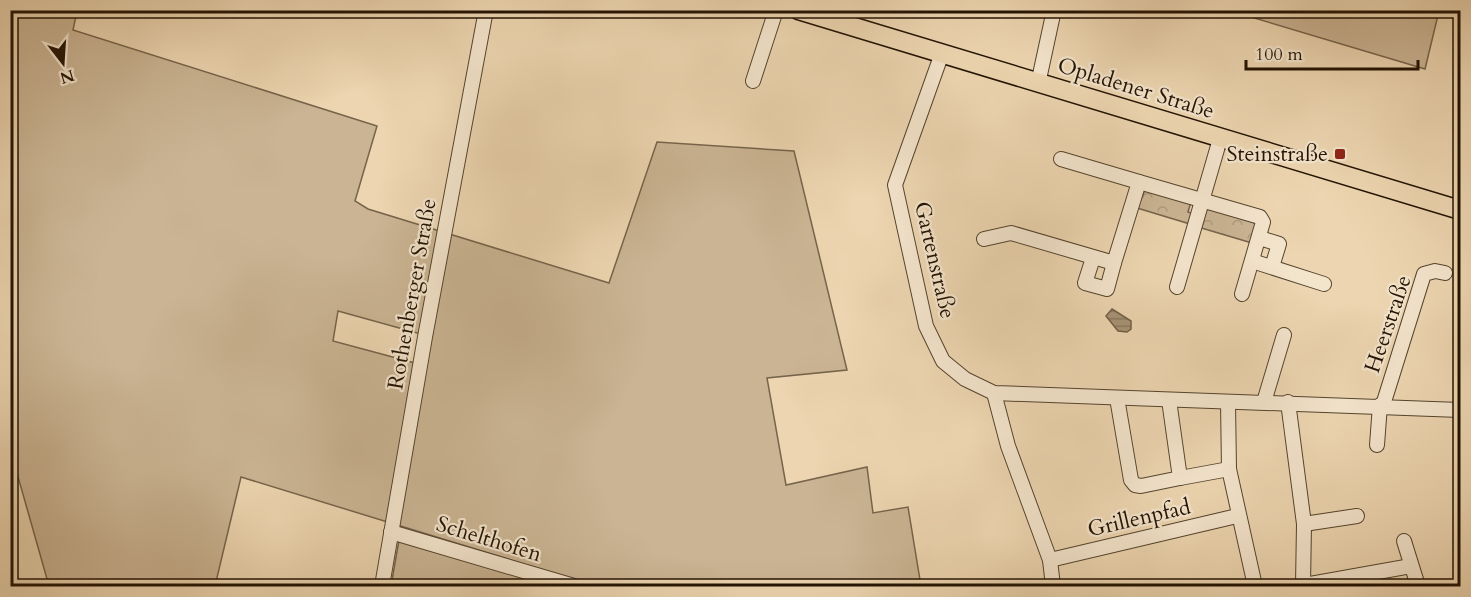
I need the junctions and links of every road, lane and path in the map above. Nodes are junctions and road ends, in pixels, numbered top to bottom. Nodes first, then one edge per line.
1 (486, 10) edge
2 (776, 10) edge
3 (798, 10) edge
4 (1054, 10) edge
5 (941, 56) junction
6 (753, 81) dead end
7 (1038, 84) junction
8 (1220, 139) junction
9 (1061, 159) dead end
10 (1139, 182) junction
11 (1202, 200) junction
12 (1461, 210) edge
13 (1260, 238) junction
14 (984, 239) dead end
15 (1092, 258) junction
16 (1252, 261) junction
17 (1114, 263) junction
18 (1272, 267) junction
19 (1445, 273) dead end
20 (1324, 284) dead end
21 (1177, 287) dead end
22 (1242, 294) dead end
23 (1284, 335) dead end
24 (994, 393) junction
25 (1117, 398) junction
26 (1169, 400) junction
27 (1264, 402) junction
28 (1288, 402) junction
29 (1228, 403) junction
30 (1381, 405) junction
31 (1461, 410) edge
32 (1377, 445) dead end
33 (1229, 469) junction
34 (1180, 478) junction
35 (1237, 516) junction
36 (1357, 516) dead end
37 (1304, 524) junction
38 (391, 532) junction
39 (1404, 541) dead end
40 (1050, 560) junction
41 (1411, 566) junction
42 (1304, 585) edge
43 (382, 586) edge
44 (574, 586) edge
45 (1053, 586) edge
46 (1255, 586) edge
47 (1418, 586) edge

1 - 38 street, Rothenberger Straße
2 - 6 street
3 - 5 main road, Opladener Straße
4 - 7 street
5 - 7 main road, Opladener Straße
5 - 24 street, Gartenstraße
7 - 8 main road, Opladener Straße
8 - 11 street
8 - 12 main road, Opladener Straße
9 - 10 street
10 - 11 street
10 - 17 street
11 - 13 street
11 - 21 street
13 - 16 street
13 - 18 street
14 - 15 street
15 - 17 street
15 - 17 street
16 - 18 street
16 - 22 street
18 - 20 street
19 - 30 street, Heerstraße
23 - 27 street
24 - 25 street, Heerstraße
24 - 40 street
25 - 26 street, Heerstraße
25 - 34 street
26 - 29 street, Heerstraße
26 - 34 street
27 - 28 street, Heerstraße
27 - 29 street, Heerstraße
28 - 30 street, Heerstraße
28 - 37 street
29 - 33 street
30 - 31 street, Heerstraße
30 - 32 street
33 - 34 street
33 - 35 street
35 - 40 street, Grillenpfad
35 - 46 street
36 - 37 street
37 - 42 street
38 - 43 street, Rothenberger Straße
38 - 44 street, Schelthofen
39 - 41 street
40 - 45 street
41 - 42 street
41 - 47 street

